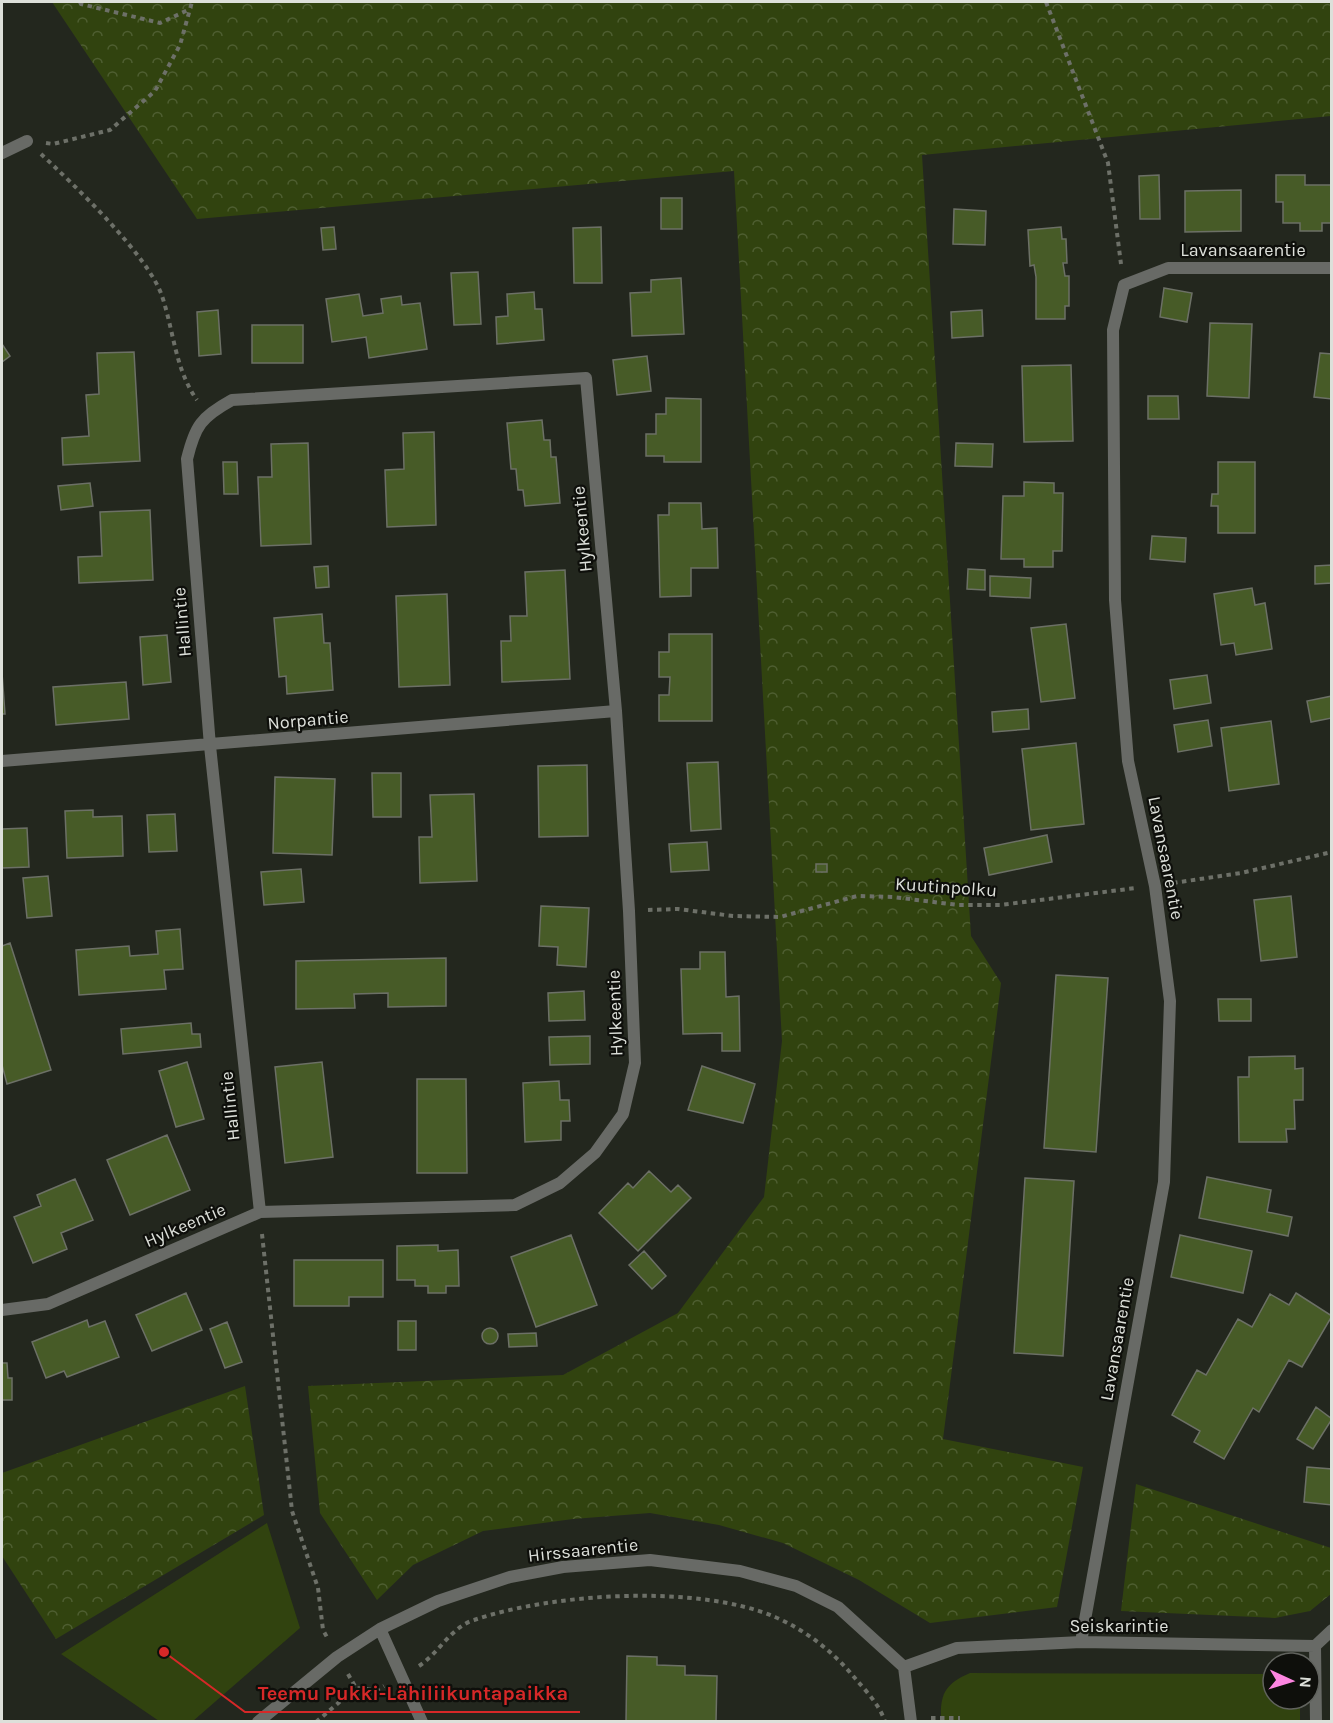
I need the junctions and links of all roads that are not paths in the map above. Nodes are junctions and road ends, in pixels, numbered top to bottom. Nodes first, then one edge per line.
1 (27, 141) road end
2 (2, 153) edge
3 (1332, 268) edge
4 (209, 412) joint
5 (616, 711) junction
6 (210, 746) junction
7 (2, 761) edge
8 (260, 1212) junction
9 (2, 1310) edge
10 (380, 1629) junction
11 (1332, 1630) edge
12 (1081, 1642) junction
13 (1315, 1646) junction
14 (904, 1667) junction
15 (911, 1719) edge
16 (258, 1722) edge
17 (422, 1722) edge
18 (1316, 1722) edge

1 - 2 street
3 - 12 street, Lavansaarentie
4 - 5 street, Hylkeentie
4 - 6 street, Hallintie
5 - 6 street, Norpantie
5 - 8 street, Hylkeentie
6 - 7 street, Norpantie
6 - 8 street, Hallintie
8 - 9 street, Hylkeentie
10 - 14 street, Hirssaarentie
10 - 16 street, Hirssaarentie
10 - 17 street
11 - 13 street
12 - 13 street, Seiskarintie
12 - 14 street, Seiskarintie
13 - 18 street
14 - 15 street

